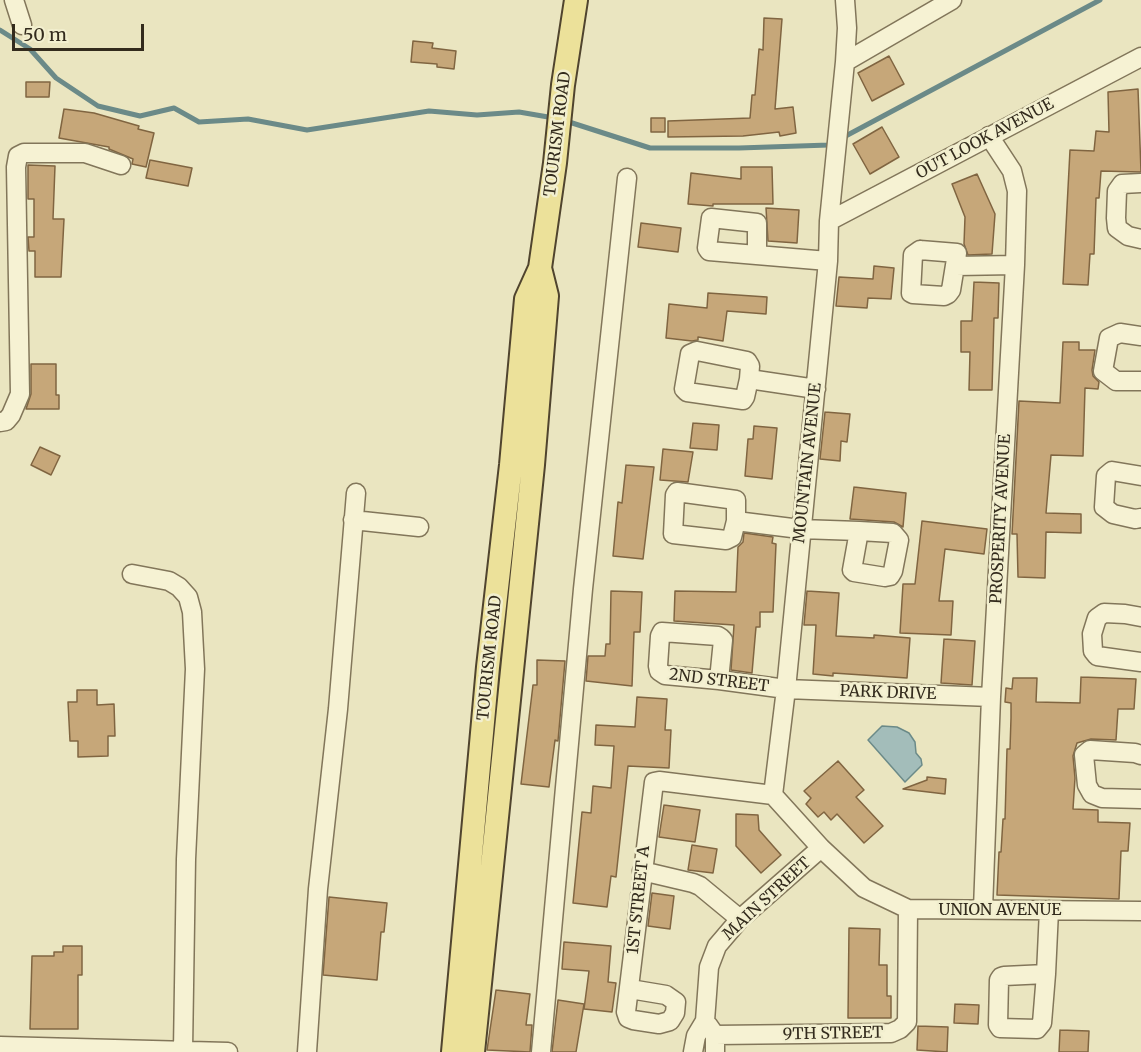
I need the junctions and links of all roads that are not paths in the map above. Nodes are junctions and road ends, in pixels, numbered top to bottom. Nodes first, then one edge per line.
1 (14, 0) edge
2 (576, 0) edge
3 (845, 0) edge
4 (952, 0) edge
5 (22, 25) dead end
6 (1141, 57) edge
7 (845, 62) junction
8 (989, 136) junction
9 (121, 165) dead end
10 (627, 178) dead end
11 (1141, 183) edge
12 (829, 221) junction
13 (1141, 239) edge
14 (757, 255) junction
15 (828, 261) junction
16 (1015, 265) junction
17 (956, 266) dead end
18 (540, 268) junction
19 (1141, 336) edge
20 (749, 379) dead end
21 (1141, 381) edge
22 (816, 389) junction
23 (0, 422) edge
24 (1141, 476) edge
25 (356, 493) dead end
26 (1141, 518) edge
27 (353, 520) junction
28 (736, 521) dead end
29 (419, 527) dead end
30 (800, 528) junction
31 (859, 531) junction
32 (132, 574) dead end
33 (1141, 617) edge
34 (1141, 662) edge
35 (719, 680) junction
36 (786, 690) junction
37 (991, 697) junction
38 (1141, 755) edge
39 (773, 795) junction
40 (1141, 799) edge
41 (821, 848) junction
42 (642, 871) junction
43 (908, 909) junction
44 (983, 909) junction
45 (1049, 910) junction
46 (1141, 912) edge
47 (740, 920) junction
48 (1046, 974) junction
49 (630, 989) junction
50 (711, 1036) edge
51 (0, 1046) edge
52 (183, 1050) junction
53 (228, 1052) edge
54 (307, 1052) edge
55 (453, 1052) edge
56 (473, 1052) edge
57 (542, 1052) edge
58 (693, 1052) edge

1 - 5 street
2 - 18 main road, TOURISM ROAD
3 - 7 street, MOUNTAIN AVENUE
4 - 7 street
6 - 8 street, OUT LOOK AVENUE
7 - 12 street, MOUNTAIN AVENUE
8 - 12 street, OUT LOOK AVENUE
8 - 16 street, PROSPERITY AVENUE
9 - 23 street
10 - 57 street
11 - 13 street
12 - 15 street, MOUNTAIN AVENUE
14 - 14 street
14 - 15 street
15 - 22 street, MOUNTAIN AVENUE
16 - 17 street
16 - 37 street, PROSPERITY AVENUE
18 - 55 main road, TOURISM ROAD
18 - 56 main road, TOURISM ROAD
19 - 21 street
20 - 22 street
22 - 30 street, MOUNTAIN AVENUE
24 - 26 street
25 - 27 street
27 - 29 street
27 - 54 street
28 - 30 street
30 - 31 street
30 - 36 street, MOUNTAIN AVENUE
31 - 31 street
32 - 52 street
33 - 34 street
35 - 35 street, 2ND STREET
35 - 36 street, 2ND STREET
36 - 37 street, PARK DRIVE
36 - 39 street, MOUNTAIN AVENUE
37 - 44 street, PROSPERITY AVENUE
38 - 40 street
39 - 41 street
39 - 42 street, 1ST STREET A
41 - 43 street, UNION AVENUE
41 - 47 street, MAIN STREET
42 - 47 street
42 - 49 street, 1ST STREET A
43 - 44 street, UNION AVENUE
43 - 50 street, 9TH STREET
44 - 45 street, UNION AVENUE
45 - 46 street, UNION AVENUE
45 - 48 street
47 - 50 street, MAIN STREET
48 - 48 street
49 - 49 street, 1ST STREET A
50 - 58 street, MAIN STREET
51 - 52 street
52 - 53 street

